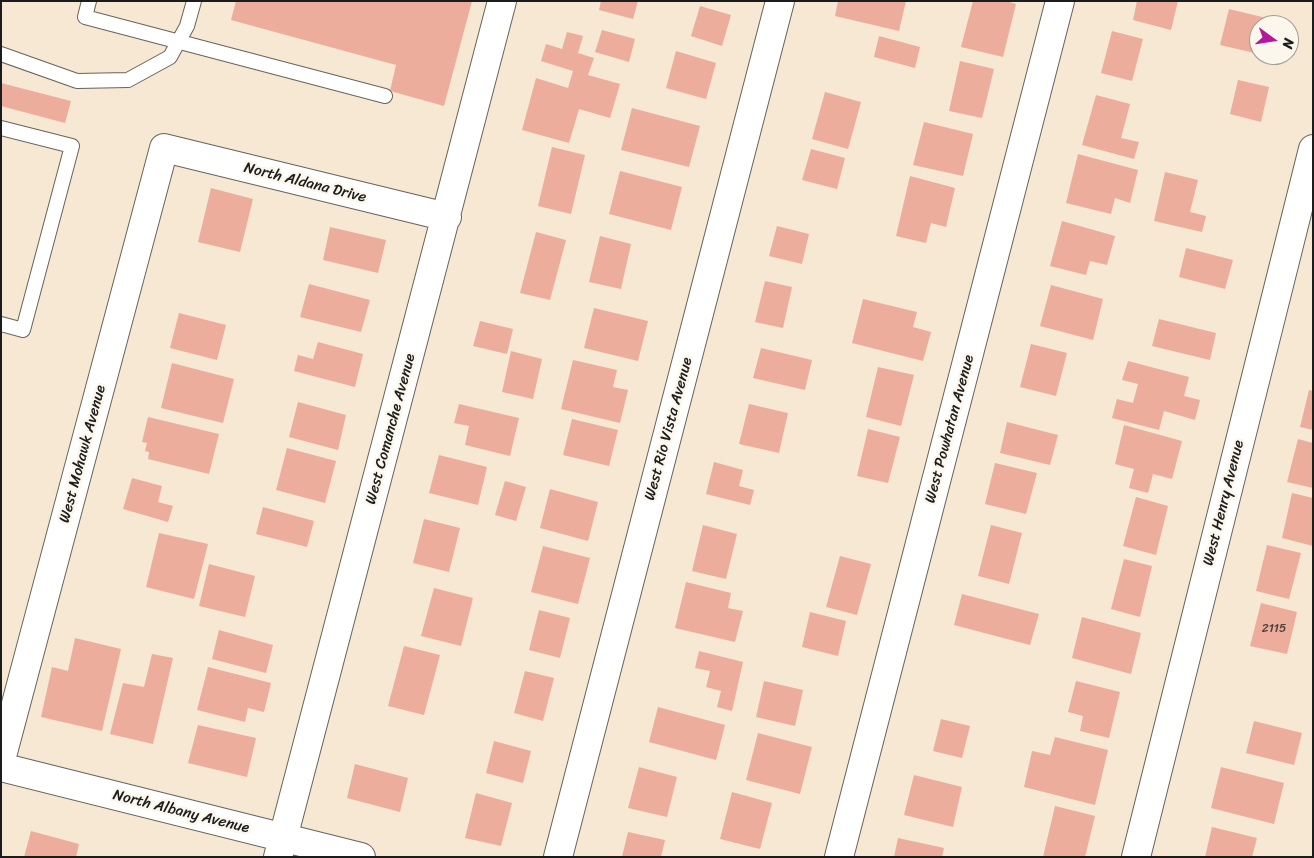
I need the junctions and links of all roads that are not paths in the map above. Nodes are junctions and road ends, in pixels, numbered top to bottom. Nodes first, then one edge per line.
1 (89, 1) edge
2 (194, 1) edge
3 (502, 1) edge
4 (780, 1) edge
5 (1060, 1) edge
6 (179, 41) junction
7 (1, 54) edge
8 (385, 96) dead end
9 (1, 128) edge
10 (164, 148) joint
11 (1313, 148) edge
12 (447, 217) junction
13 (1, 324) edge
14 (1, 760) edge
15 (1, 767) edge
16 (281, 847) edge
17 (361, 857) edge
18 (558, 857) edge
19 (839, 857) edge
20 (1136, 857) edge

1 - 6 lane
2 - 6 lane
3 - 12 street, West Comanche Avenue
4 - 18 street, West Rio Vista Avenue
5 - 19 street, West Powhatan Avenue
6 - 7 lane
6 - 8 lane
9 - 13 lane
10 - 12 street, North Aldana Drive
10 - 14 street, West Mohawk Avenue
11 - 20 street, West Henry Avenue
12 - 16 street, West Comanche Avenue
15 - 16 street, North Albany Avenue
16 - 17 street, North Albany Avenue

